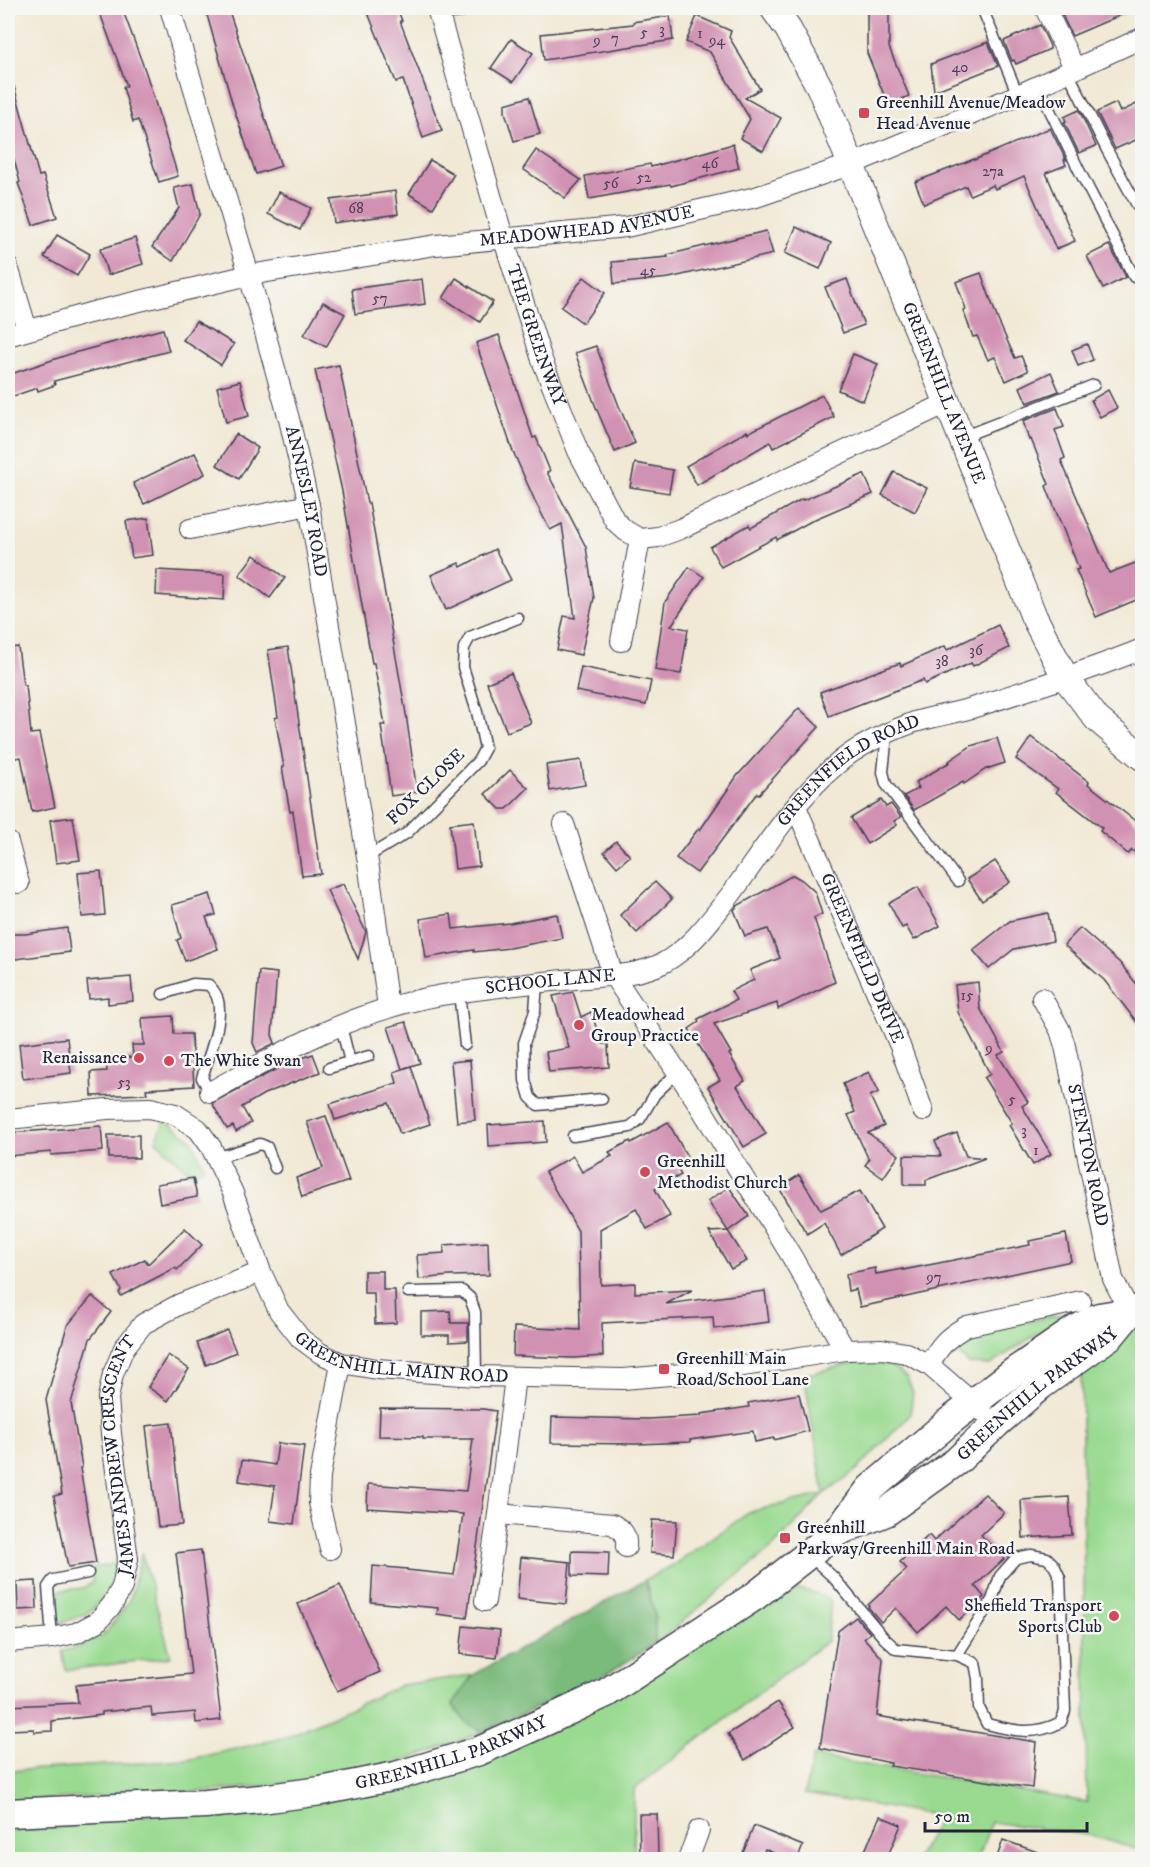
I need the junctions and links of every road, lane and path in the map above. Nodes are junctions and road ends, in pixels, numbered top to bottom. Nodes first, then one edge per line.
1 (170, 8) edge
2 (437, 8) edge
3 (458, 8) edge
4 (774, 8) edge
5 (982, 8) edge
6 (1045, 8) edge
7 (1143, 38) edge
8 (1072, 70) junction
9 (1038, 86) junction
10 (1018, 95) junction
11 (852, 164) junction
12 (1137, 205) dead end
13 (503, 237) junction
14 (8, 267) edge
15 (249, 275) junction
16 (1134, 276) dead end
17 (27, 330) junction
18 (8, 336) edge
19 (1094, 385) dead end
20 (947, 403) junction
21 (962, 437) junction
22 (309, 506) junction
23 (190, 529) dead end
24 (640, 538) junction
25 (518, 618) dead end
26 (621, 641) dead end
27 (1143, 649) edge
28 (1065, 677) junction
29 (887, 734) junction
30 (1143, 757) edge
31 (796, 807) junction
32 (564, 824) dead end
33 (8, 842) edge
34 (367, 857) junction
35 (958, 882) dead end
36 (19, 883) dead end
37 (613, 975) junction
38 (537, 983) junction
39 (459, 993) junction
40 (163, 994) dead end
41 (1042, 998) dead end
42 (388, 1006) junction
43 (341, 1026) junction
44 (465, 1045) dead end
45 (369, 1056) dead end
46 (350, 1062) junction
47 (329, 1068) dead end
48 (678, 1072) junction
49 (210, 1092) joint
50 (602, 1099) dead end
51 (923, 1111) dead end
52 (8, 1119) edge
53 (573, 1136) dead end
54 (216, 1158) junction
55 (275, 1168) dead end
56 (261, 1272) junction
57 (408, 1292) dead end
58 (1081, 1301) dead end
59 (1136, 1310) edge
60 (845, 1350) junction
61 (341, 1363) junction
62 (929, 1365) junction
63 (476, 1376) junction
64 (515, 1377) junction
65 (974, 1403) junction
66 (997, 1423) junction
67 (498, 1514) junction
68 (838, 1531) junction
69 (626, 1547) dead end
70 (330, 1549) dead end
71 (809, 1554) junction
72 (88, 1573) dead end
73 (485, 1601) dead end
74 (52, 1638) junction
75 (8, 1642) edge
76 (957, 1655) junction
77 (8, 1813) edge
78 (699, 1830) dead end
79 (688, 1860) edge

1 - 15 street, ANNESLEY ROAD
2 - 3 street, THE GREENWAY
2 - 13 street, THE GREENWAY
4 - 11 street, GREENHILL AVENUE
5 - 10 lane
6 - 8 street
7 - 8 street, MEADOWHEAD AVENUE
8 - 9 street, MEADOWHEAD AVENUE
8 - 12 lane
9 - 10 street, MEADOWHEAD AVENUE
9 - 16 lane
10 - 11 street, MEADOWHEAD AVENUE
11 - 13 street, MEADOWHEAD AVENUE
11 - 20 street, GREENHILL AVENUE
13 - 15 street, MEADOWHEAD AVENUE
13 - 24 street, THE GREENWAY
14 - 17 street
15 - 17 street, MEADOWHEAD AVENUE
15 - 22 street, ANNESLEY ROAD
17 - 18 street, MEADOWHEAD AVENUE
19 - 21 lane
20 - 21 street, GREENHILL AVENUE
20 - 24 street
21 - 28 street, GREENHILL AVENUE
22 - 23 street
22 - 34 street, ANNESLEY ROAD
24 - 26 street
25 - 34 lane, FOX CLOSE
27 - 28 street, GREENFIELD ROAD
28 - 29 street, GREENFIELD ROAD
28 - 30 street, GREENHILL AVENUE
29 - 31 street, GREENFIELD ROAD
29 - 35 lane
31 - 37 street, GREENFIELD ROAD
31 - 51 street, GREENFIELD DRIVE
32 - 37 street
33 - 36 street
34 - 42 street, ANNESLEY ROAD
37 - 38 street, SCHOOL LANE
37 - 48 street, SCHOOL LANE
38 - 39 street, SCHOOL LANE
38 - 50 lane
39 - 42 street, SCHOOL LANE
39 - 44 lane
40 - 49 lane
41 - 59 street, STENTON ROAD
42 - 43 street, SCHOOL LANE
43 - 46 lane
43 - 49 street, SCHOOL LANE
45 - 46 lane
46 - 47 lane
48 - 53 lane
48 - 60 street, SCHOOL LANE
52 - 54 street, GREENHILL MAIN ROAD
54 - 55 lane
54 - 56 street, GREENHILL MAIN ROAD
56 - 61 street, GREENHILL MAIN ROAD
56 - 74 street, JAMES ANDREW CRESCENT
57 - 63 lane
58 - 62 street
59 - 65 main road, GREENHILL PARKWAY
59 - 66 main road, GREENHILL PARKWAY
60 - 62 street, GREENHILL MAIN ROAD
60 - 64 street, GREENHILL MAIN ROAD
61 - 63 street, GREENHILL MAIN ROAD
61 - 70 street
62 - 65 street, GREENHILL MAIN ROAD
63 - 64 street, GREENHILL MAIN ROAD
64 - 67 street
65 - 66 street, GREENHILL MAIN ROAD
65 - 68 main road, GREENHILL PARKWAY
66 - 68 main road, GREENHILL PARKWAY
67 - 69 street
67 - 73 street
68 - 71 main road, GREENHILL PARKWAY
71 - 76 lane
71 - 77 main road, GREENHILL PARKWAY
72 - 74 lane
74 - 75 street, JAMES ANDREW CRESCENT
76 - 76 lane
78 - 79 street

